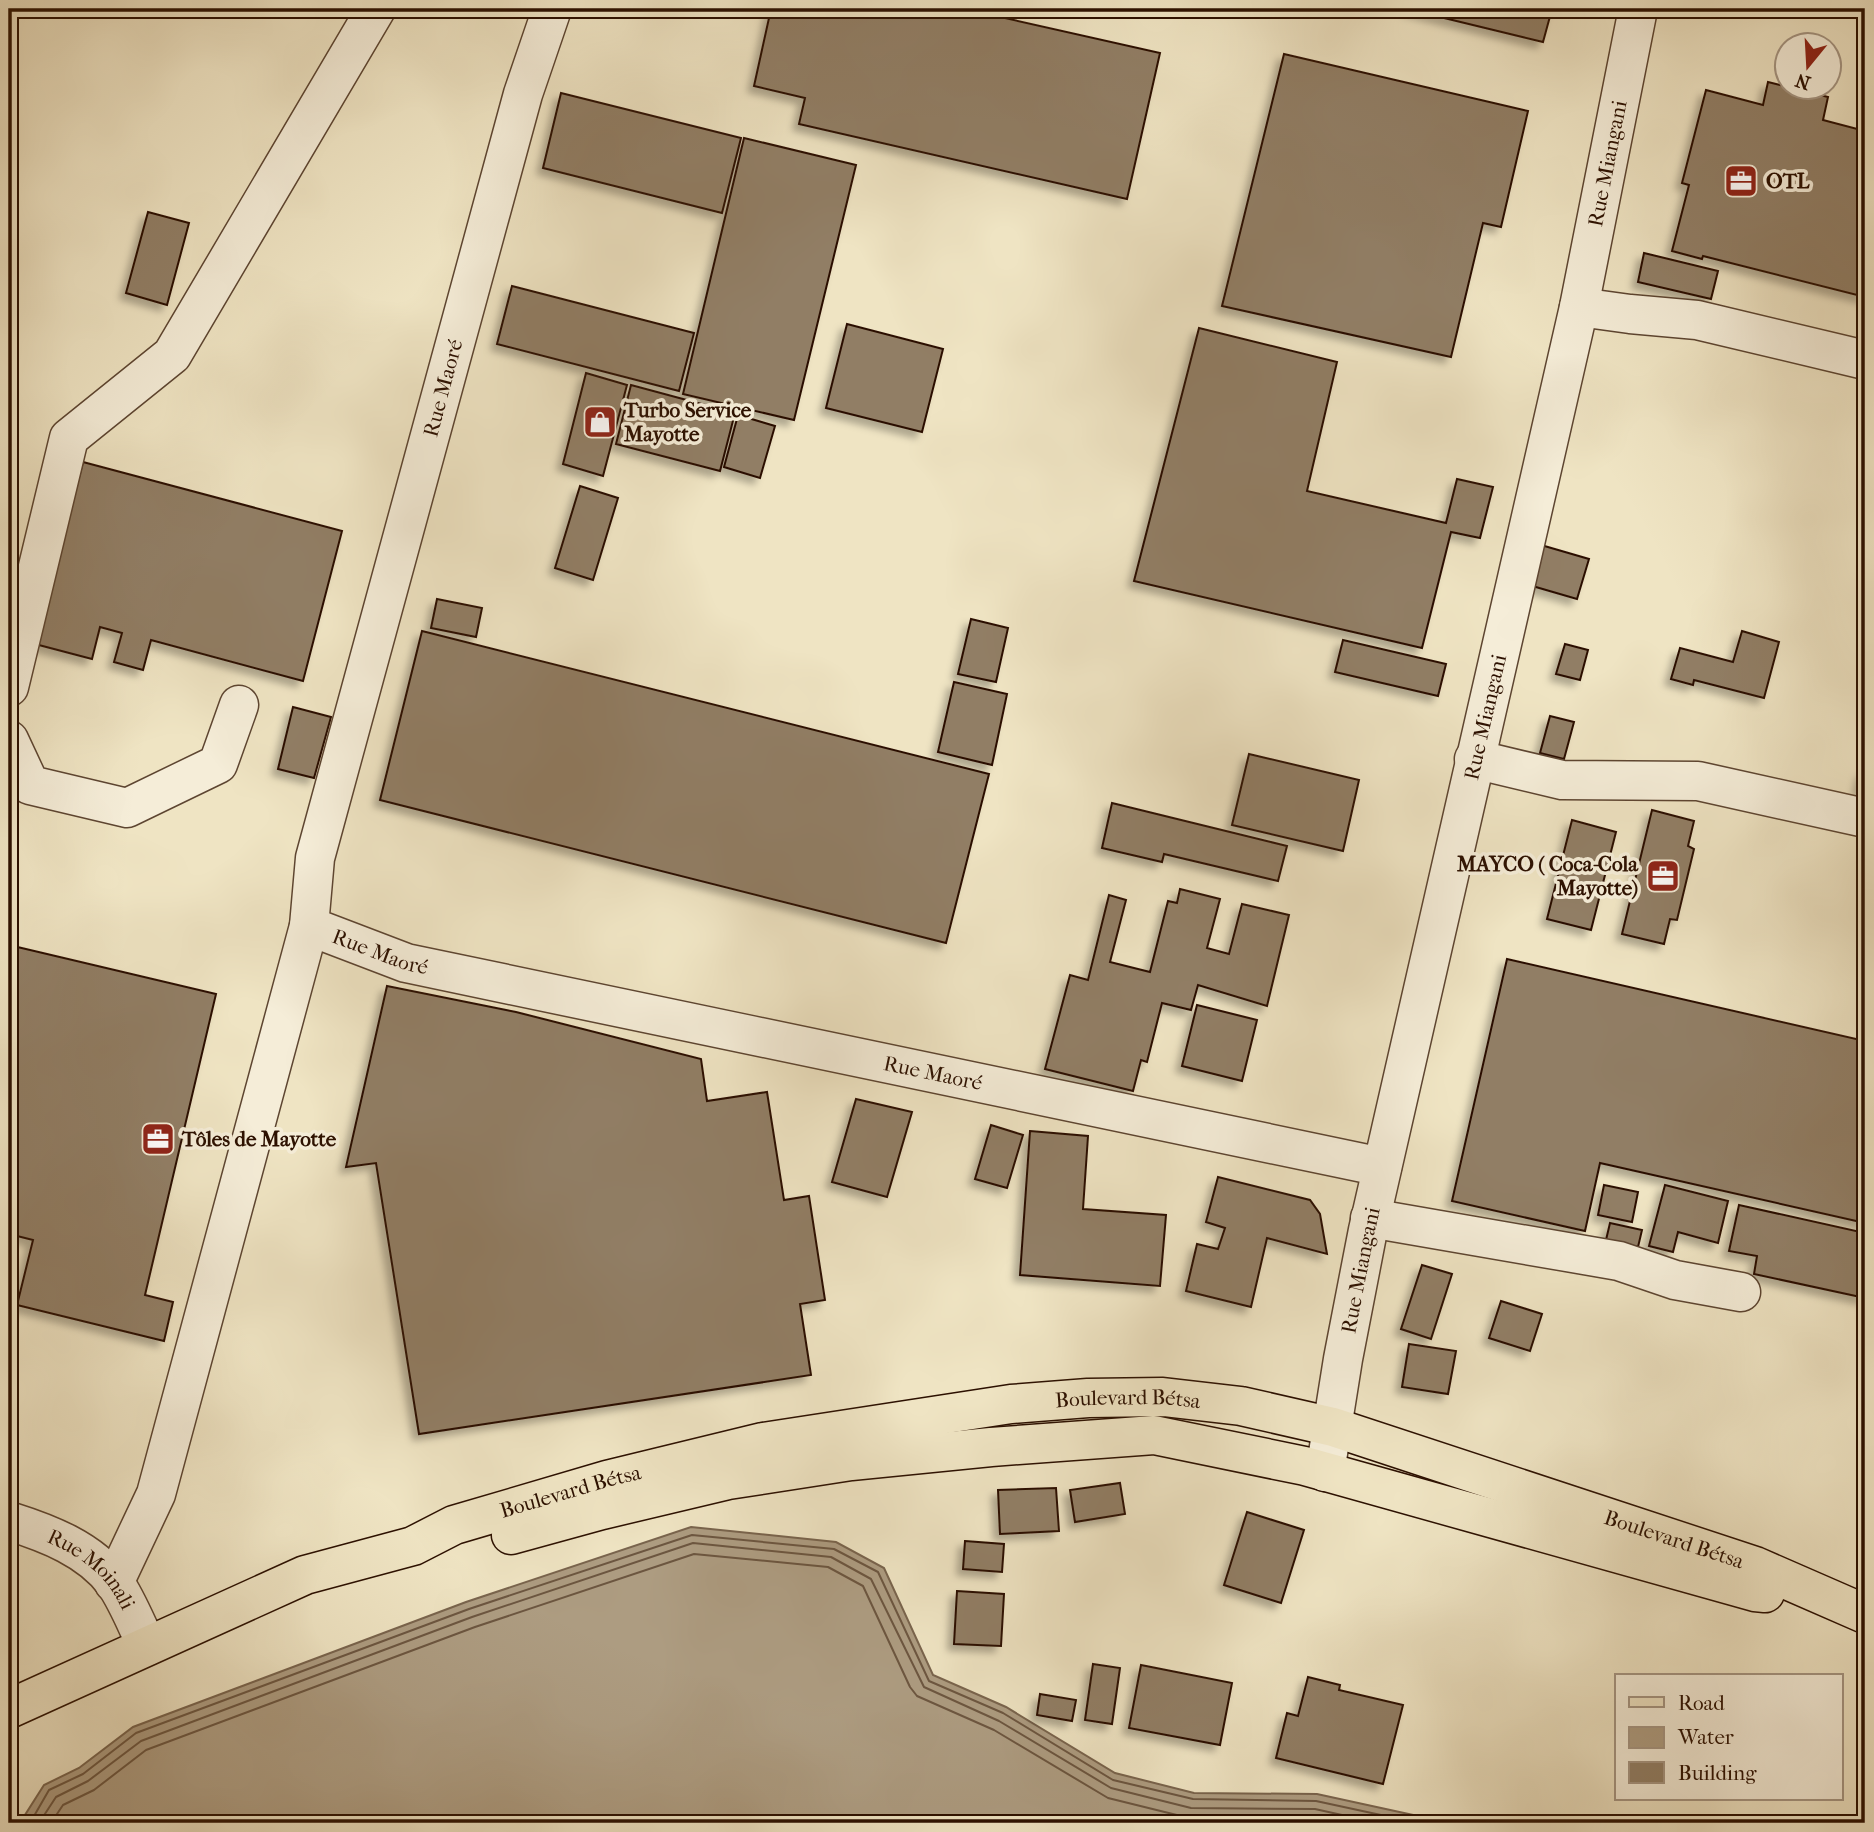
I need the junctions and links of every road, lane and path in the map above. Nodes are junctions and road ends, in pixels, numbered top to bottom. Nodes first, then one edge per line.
1 (376, 9) edge
2 (552, 9) edge
3 (1637, 9) edge
4 (1579, 307) junction
5 (1865, 360) edge
6 (9, 687) edge
7 (239, 705) dead end
8 (9, 740) edge
9 (1474, 759) junction
10 (1865, 818) edge
11 (309, 926) junction
12 (1382, 1167) junction
13 (1370, 1218) junction
14 (1741, 1292) dead end
15 (1333, 1427) junction
16 (1154, 1434) junction
17 (1325, 1472) junction
18 (9, 1521) edge
19 (413, 1546) junction
20 (114, 1583) junction
21 (1829, 1599) junction
22 (1865, 1614) edge
23 (147, 1646) junction
24 (9, 1709) edge

1 - 6 street
2 - 11 street, Rue Maoré
3 - 4 street, Rue Miangani
4 - 5 street
4 - 9 street, Rue Miangani
7 - 8 street
9 - 10 street
9 - 12 street, Rue Miangani
11 - 12 street, Rue Maoré
11 - 20 street
12 - 13 street, Rue Miangani
13 - 14 street
13 - 15 street, Rue Miangani
15 - 16 main road
15 - 17 street, Rue Miangani
15 - 19 main road, Boulevard Bétsa
15 - 21 main road, Boulevard Bétsa
16 - 17 main road, Boulevard Bétsa
16 - 19 main road, Boulevard Bétsa
17 - 21 main road, Boulevard Bétsa
18 - 20 street, Rue Moinali
19 - 23 main road, Boulevard Bétsa
20 - 23 street, Rue Moinali
21 - 22 main road, Boulevard Bétsa
23 - 24 main road, Boulevard Bétsa

